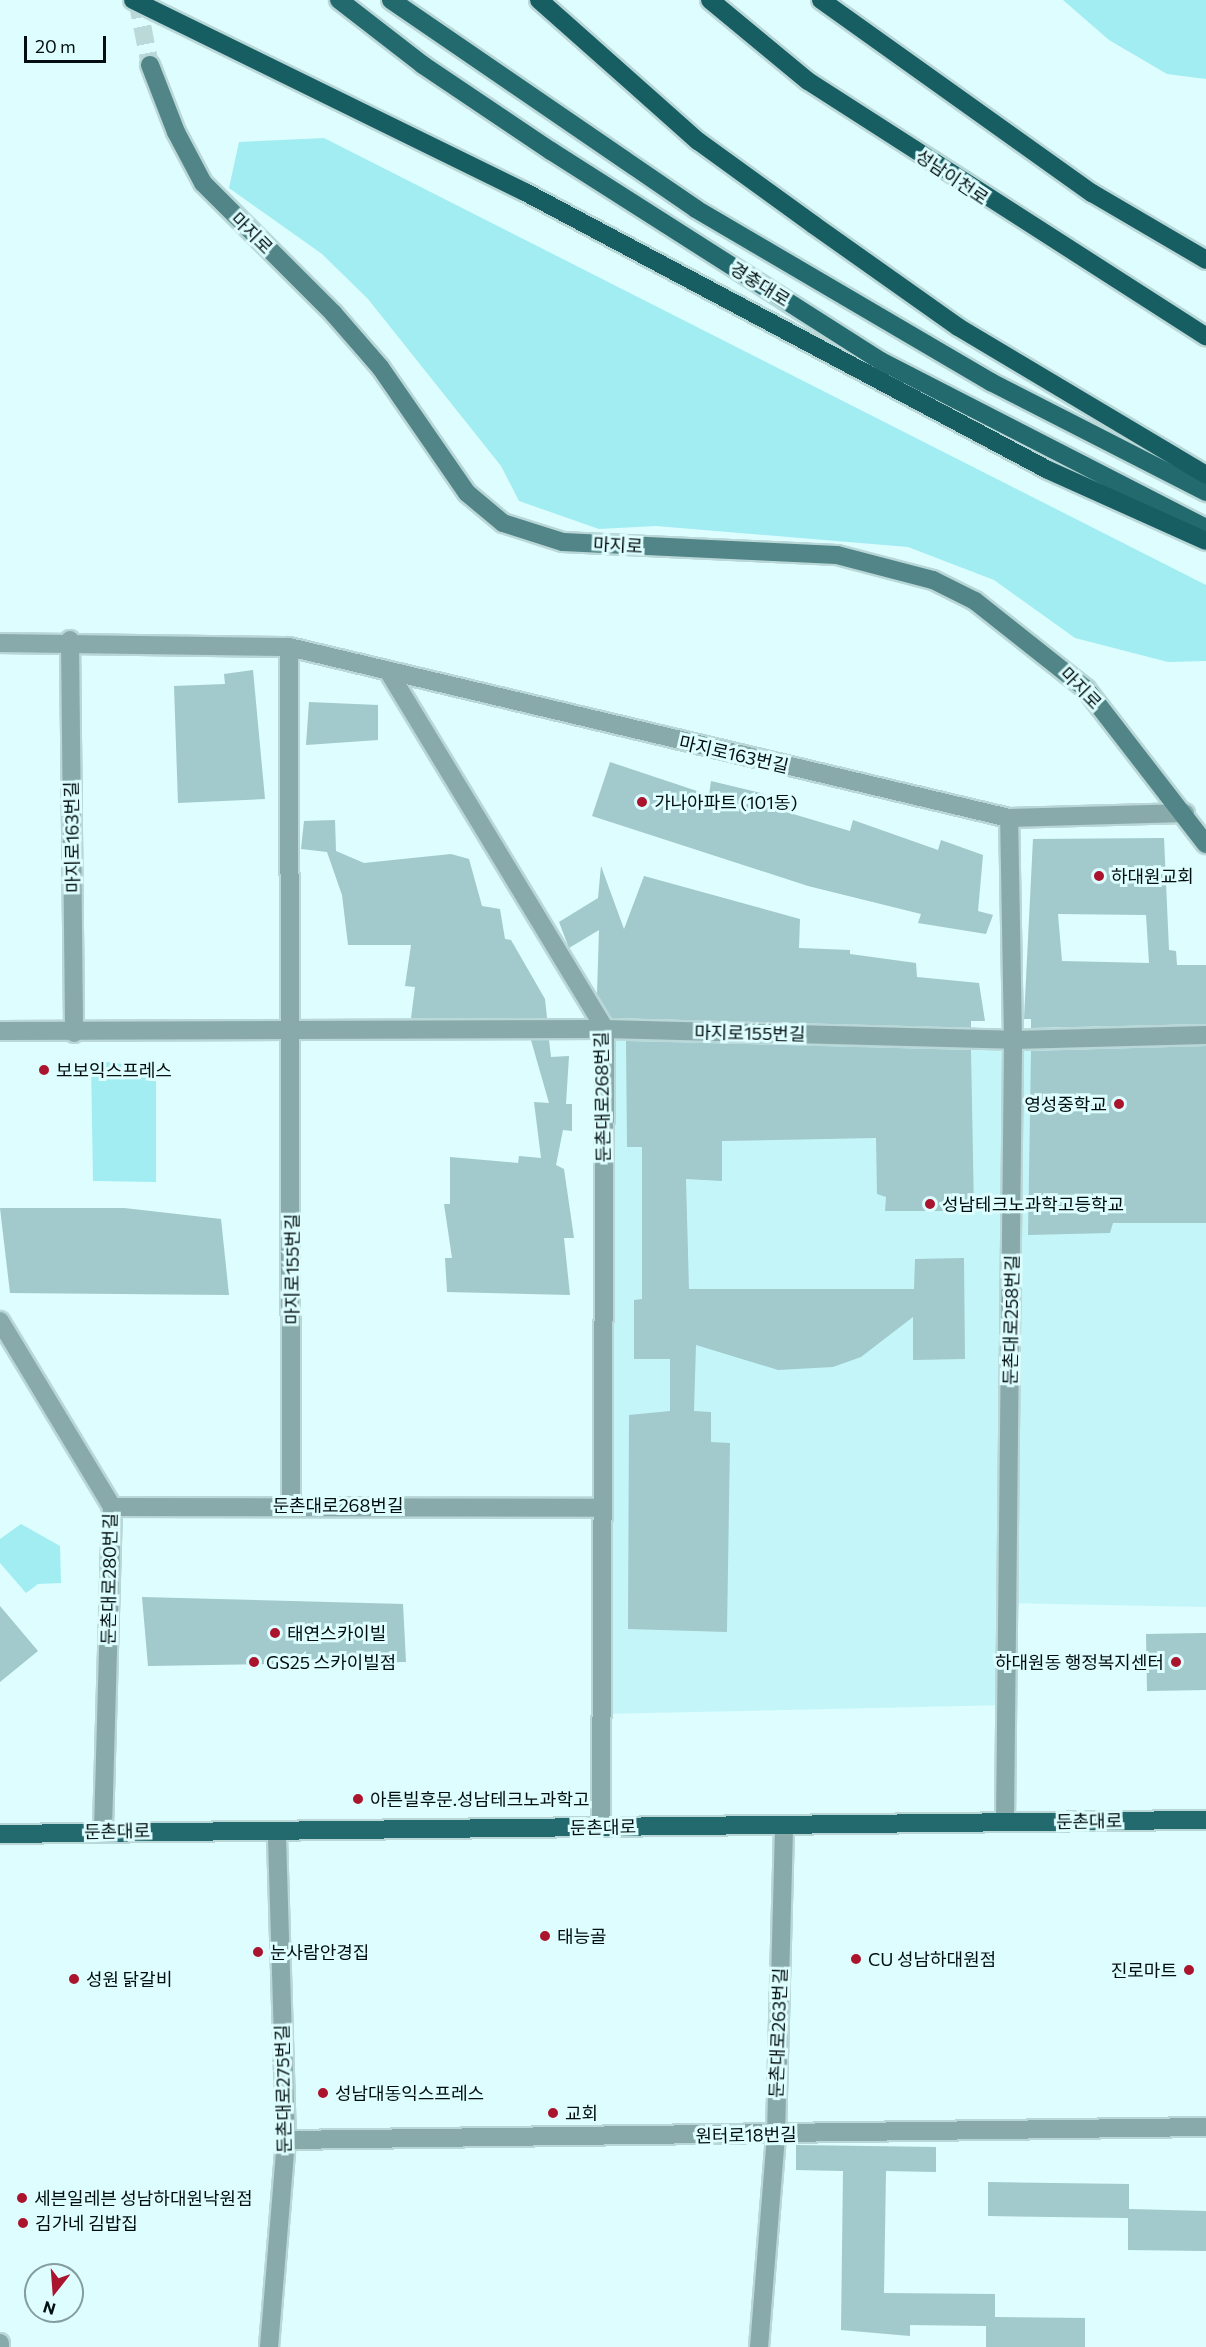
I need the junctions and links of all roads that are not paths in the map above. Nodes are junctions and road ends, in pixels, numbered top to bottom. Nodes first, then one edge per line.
1 (133, 0) edge
2 (339, 0) edge
3 (391, 0) edge
4 (539, 0) edge
5 (710, 0) edge
6 (821, 0) edge
7 (150, 65) tunnel mouth
8 (1206, 260) edge
9 (1206, 337) edge
10 (1206, 475) edge
11 (1206, 492) edge
12 (1206, 528) edge
13 (1206, 541) edge
14 (70, 640) junction
15 (0, 643) edge
16 (289, 647) junction
17 (390, 674) junction
18 (1185, 813) junction
19 (1009, 818) junction
20 (1206, 844) edge
21 (605, 1029) junction
22 (0, 1031) edge
23 (74, 1033) junction
24 (294, 1035) junction
25 (1206, 1035) edge
26 (1013, 1040) junction
27 (0, 1321) edge
28 (291, 1504) junction
29 (112, 1507) junction
30 (599, 1508) junction
31 (1206, 1820) edge
32 (1005, 1822) junction
33 (784, 1826) junction
34 (601, 1827) junction
35 (103, 1831) junction
36 (278, 1831) junction
37 (0, 1834) edge
38 (1206, 2127) edge
39 (776, 2134) junction
40 (286, 2140) junction
41 (0, 2343) edge
42 (0, 2347) edge
43 (269, 2347) edge
44 (759, 2347) edge

1 - 13 highway
2 - 12 main road, 경충대로
3 - 11 main road, 경충대로
4 - 10 highway
5 - 9 highway, 성남이천로
6 - 8 highway
7 - 18 main road, 마지로
14 - 15 street, 마지로163번길
14 - 16 street, 마지로163번길
14 - 23 street, 마지로163번길
16 - 17 street, 마지로163번길
16 - 24 street
17 - 19 street, 마지로163번길
17 - 21 street, 둔촌대로268번길
18 - 19 street, 마지로163번길
18 - 20 main road, 마지로
19 - 26 street, 둔촌대로258번길
21 - 24 street, 마지로155번길
21 - 26 street, 마지로155번길
21 - 30 street, 둔촌대로268번길
22 - 23 street, 마지로155번길
23 - 24 street, 마지로155번길
24 - 28 street, 마지로155번길
25 - 26 street, 마지로155번길
26 - 32 street, 둔촌대로258번길
27 - 29 street, 둔촌대로280번길
28 - 29 street, 둔촌대로268번길
28 - 30 street, 둔촌대로268번길
29 - 35 street, 둔촌대로280번길
30 - 34 street, 둔촌대로268번길
31 - 32 main road, 둔촌대로
32 - 33 main road, 둔촌대로
33 - 34 main road, 둔촌대로
33 - 39 street, 둔촌대로263번길
34 - 36 main road, 둔촌대로
35 - 36 main road, 둔촌대로
35 - 37 main road, 둔촌대로
36 - 40 street, 둔촌대로275번길
38 - 39 street, 원터로18번길
39 - 40 street, 원터로18번길
39 - 44 street, 둔촌대로263번길
40 - 43 street, 둔촌대로275번길
41 - 42 street

